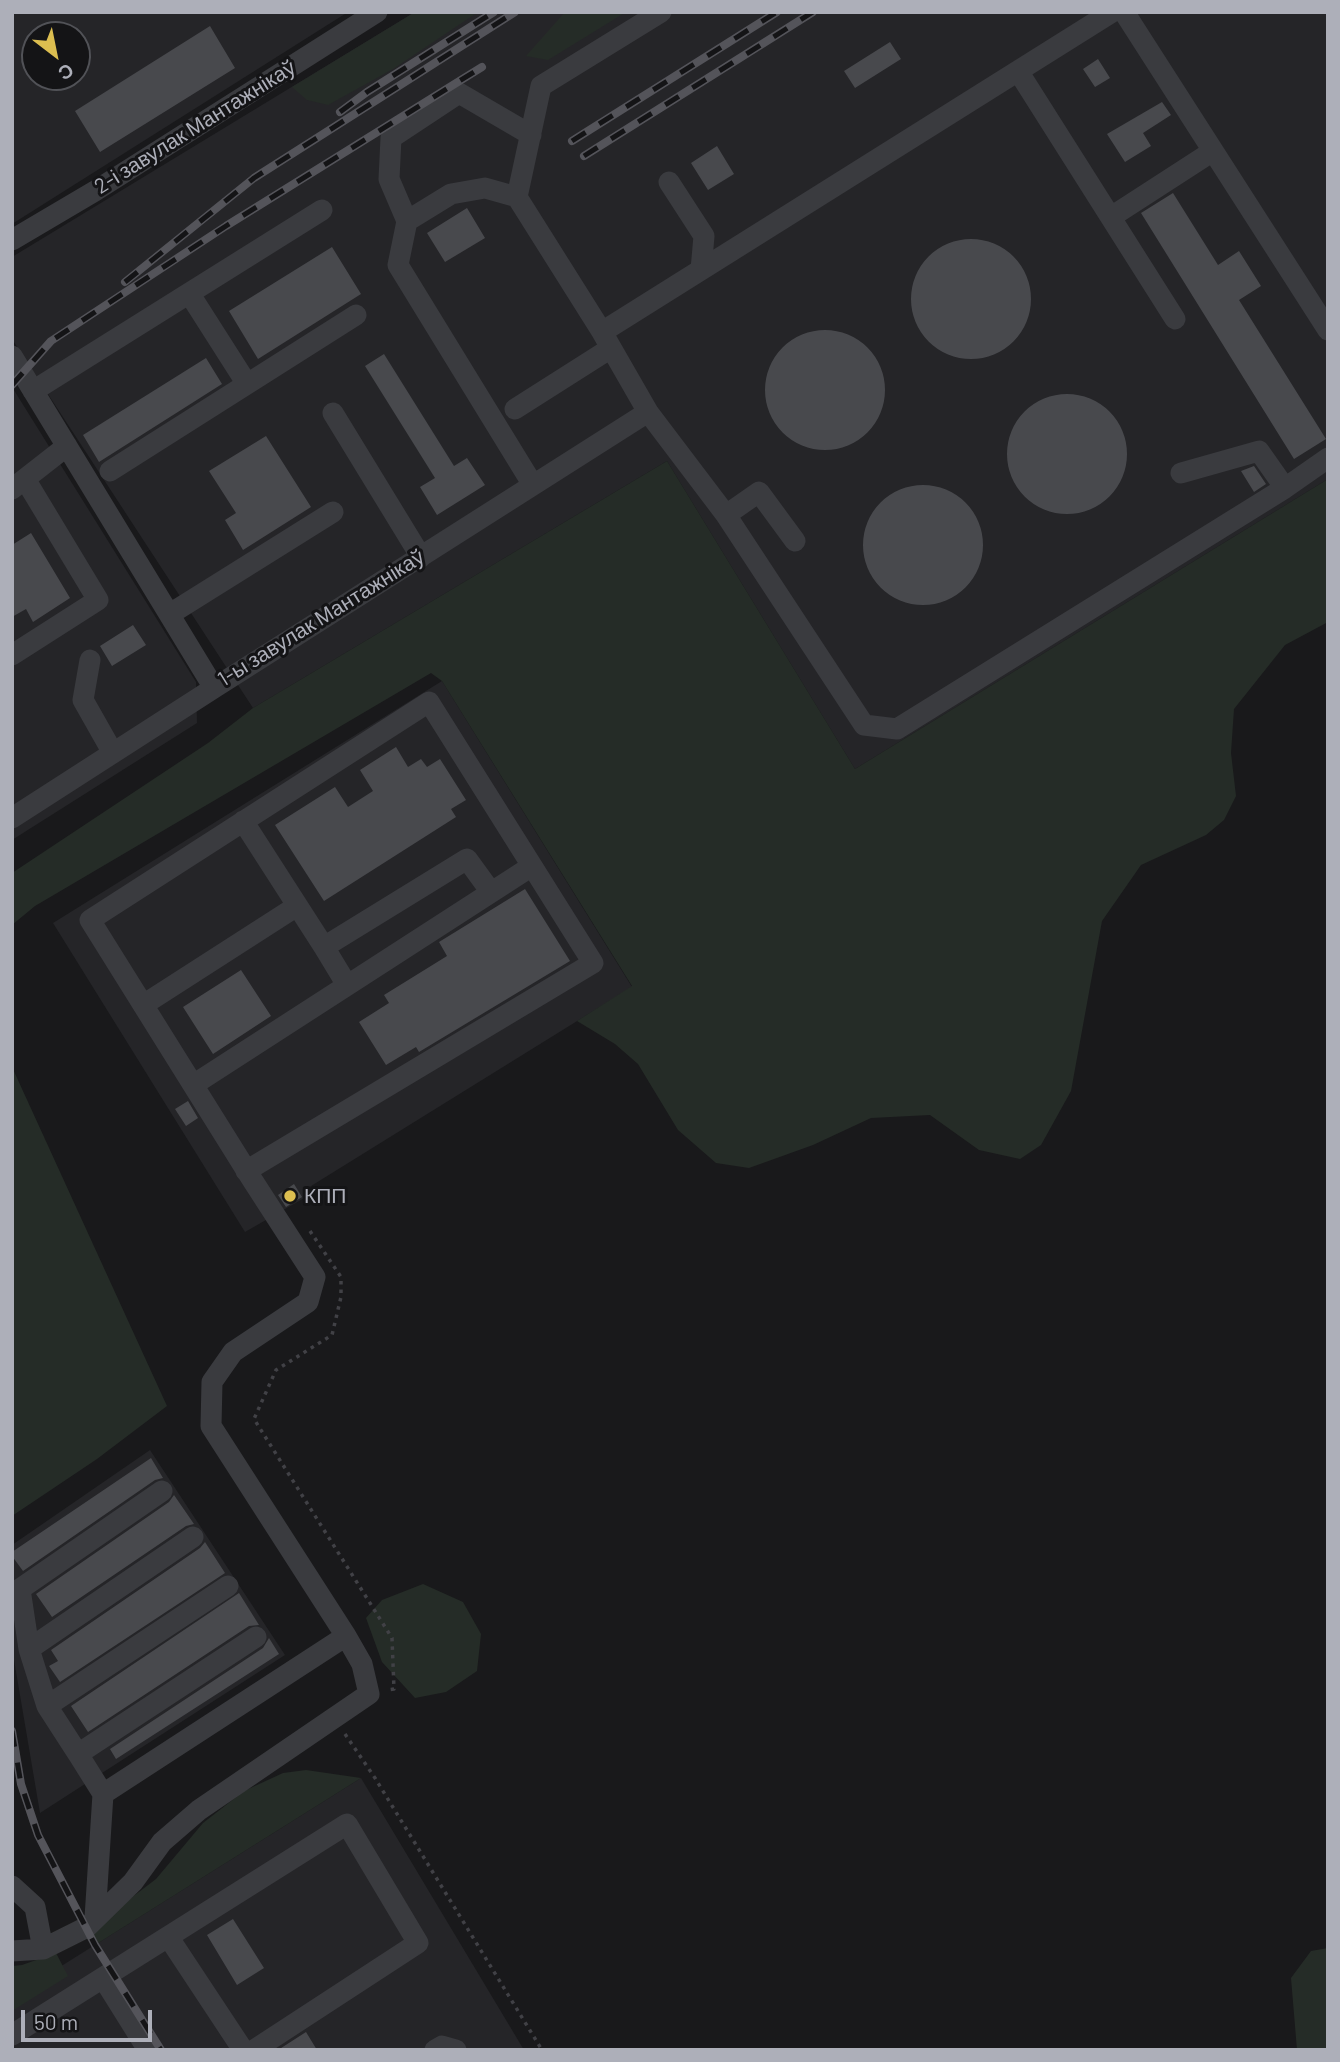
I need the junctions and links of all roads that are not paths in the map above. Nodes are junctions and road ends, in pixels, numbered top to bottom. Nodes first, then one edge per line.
1 (377, 12) edge
2 (661, 12) edge
3 (1112, 12) edge
4 (1124, 12) edge
5 (1018, 71) junction
6 (530, 135) junction
7 (1213, 151) junction
8 (669, 182) dead end
9 (517, 197) junction
10 (322, 210) dead end
11 (1111, 217) junction
12 (407, 221) junction
13 (12, 240) edge
14 (701, 270) junction
15 (189, 293) junction
16 (356, 315) dead end
17 (1175, 319) dead end
18 (1328, 330) edge
19 (607, 340) junction
20 (12, 356) edge
21 (247, 384) junction
22 (33, 391) junction
23 (515, 410) dead end
24 (648, 412) junction
25 (333, 413) dead end
26 (67, 446) junction
27 (1328, 458) edge
28 (110, 471) dead end
29 (1181, 473) dead end
30 (19, 484) edge
31 (533, 485) junction
32 (1285, 488) junction
33 (334, 512) dead end
34 (726, 515) junction
35 (795, 541) dead end
36 (421, 557) junction
37 (170, 614) junction
38 (12, 655) edge
39 (90, 660) dead end
40 (214, 688) junction
41 (113, 753) junction
42 (12, 818) edge
43 (243, 821) junction
44 (532, 866) junction
45 (491, 892) junction
46 (297, 906) junction
47 (324, 947) junction
48 (347, 985) junction
49 (143, 1005) junction
50 (192, 1084) junction
51 (246, 1171) junction
52 (162, 1491) dead end
53 (193, 1537) dead end
54 (228, 1586) dead end
55 (346, 1636) junction
56 (256, 1637) dead end
57 (29, 1649) junction
58 (47, 1706) junction
59 (78, 1754) junction
60 (103, 1794) junction
61 (12, 1886) edge
62 (95, 1918) junction
63 (169, 1938) junction
64 (43, 1949) junction
65 (12, 1951) edge
66 (103, 1978) junction
67 (12, 2035) edge
68 (148, 2050) edge
69 (243, 2050) edge
70 (254, 2050) edge
71 (435, 2050) edge
72 (456, 2050) edge

1 - 13 street, 2-і завулак Мантажнікаў
2 - 6 street
3 - 5 street
4 - 7 street
5 - 11 street
5 - 14 street
6 - 9 street
6 - 12 street
7 - 11 street
7 - 18 street
8 - 14 street
9 - 12 street
9 - 19 street
10 - 15 street
11 - 17 street
12 - 31 street
14 - 19 street
15 - 21 street
15 - 22 street
16 - 21 street
19 - 23 street
19 - 24 street
20 - 22 street, 1-ы завулак Мантажнікаў
21 - 28 street
22 - 26 street, 1-ы завулак Мантажнікаў
24 - 31 street, 1-ы завулак Мантажнікаў
24 - 34 street
25 - 36 street
26 - 30 street
26 - 37 street, 1-ы завулак Мантажнікаў
27 - 32 street
29 - 32 street
30 - 38 street
31 - 36 street, 1-ы завулак Мантажнікаў
32 - 34 street
33 - 37 street
34 - 35 street
36 - 40 street, 1-ы завулак Мантажнікаў
37 - 40 street, 1-ы завулак Мантажнікаў
39 - 41 street
40 - 41 street
41 - 42 street
43 - 44 street
43 - 46 street
43 - 49 street
44 - 45 street
44 - 51 street
45 - 47 street
45 - 48 street
46 - 47 street
46 - 49 street
47 - 48 street
48 - 50 street
49 - 50 street
50 - 51 street
51 - 55 street
52 - 57 street
53 - 57 street
54 - 58 street
55 - 60 street
55 - 62 street
56 - 59 street
57 - 58 street
58 - 59 street
59 - 60 street
60 - 62 street
61 - 64 street
62 - 64 street
63 - 66 street
63 - 69 street
63 - 70 street
64 - 65 street
66 - 67 street
66 - 68 street
71 - 72 street

